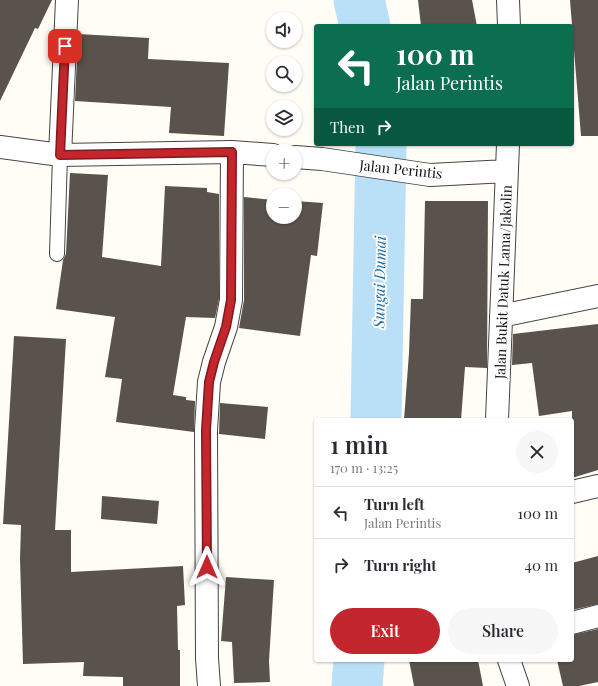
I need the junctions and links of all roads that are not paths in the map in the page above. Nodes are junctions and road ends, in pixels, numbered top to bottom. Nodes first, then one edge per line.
1 (67, 0) edge
2 (508, 0) edge
3 (509, 24) edge
4 (508, 146) edge
5 (0, 147) edge
6 (232, 152) junction
7 (266, 154) edge
8 (60, 155) junction
9 (302, 158) edge
10 (507, 171) junction
11 (57, 254) dead end
12 (598, 296) edge
13 (501, 316) junction
14 (498, 418) edge
15 (598, 486) edge
16 (574, 492) edge
17 (598, 616) edge
18 (574, 622) edge
19 (510, 662) edge
20 (209, 686) edge
21 (518, 686) edge

1 - 8 street
2 - 3 street
4 - 10 street, Jalan Bukit Datuk Lama/Jakolin
5 - 8 street
6 - 7 street
6 - 8 street
6 - 20 street
8 - 11 lane
9 - 10 street, Jalan Perintis
10 - 13 street, Jalan Bukit Datuk Lama/Jakolin
12 - 13 street
13 - 14 street, Jalan Bukit Datuk Lama/Jakolin
15 - 16 street
17 - 18 street
19 - 21 street

